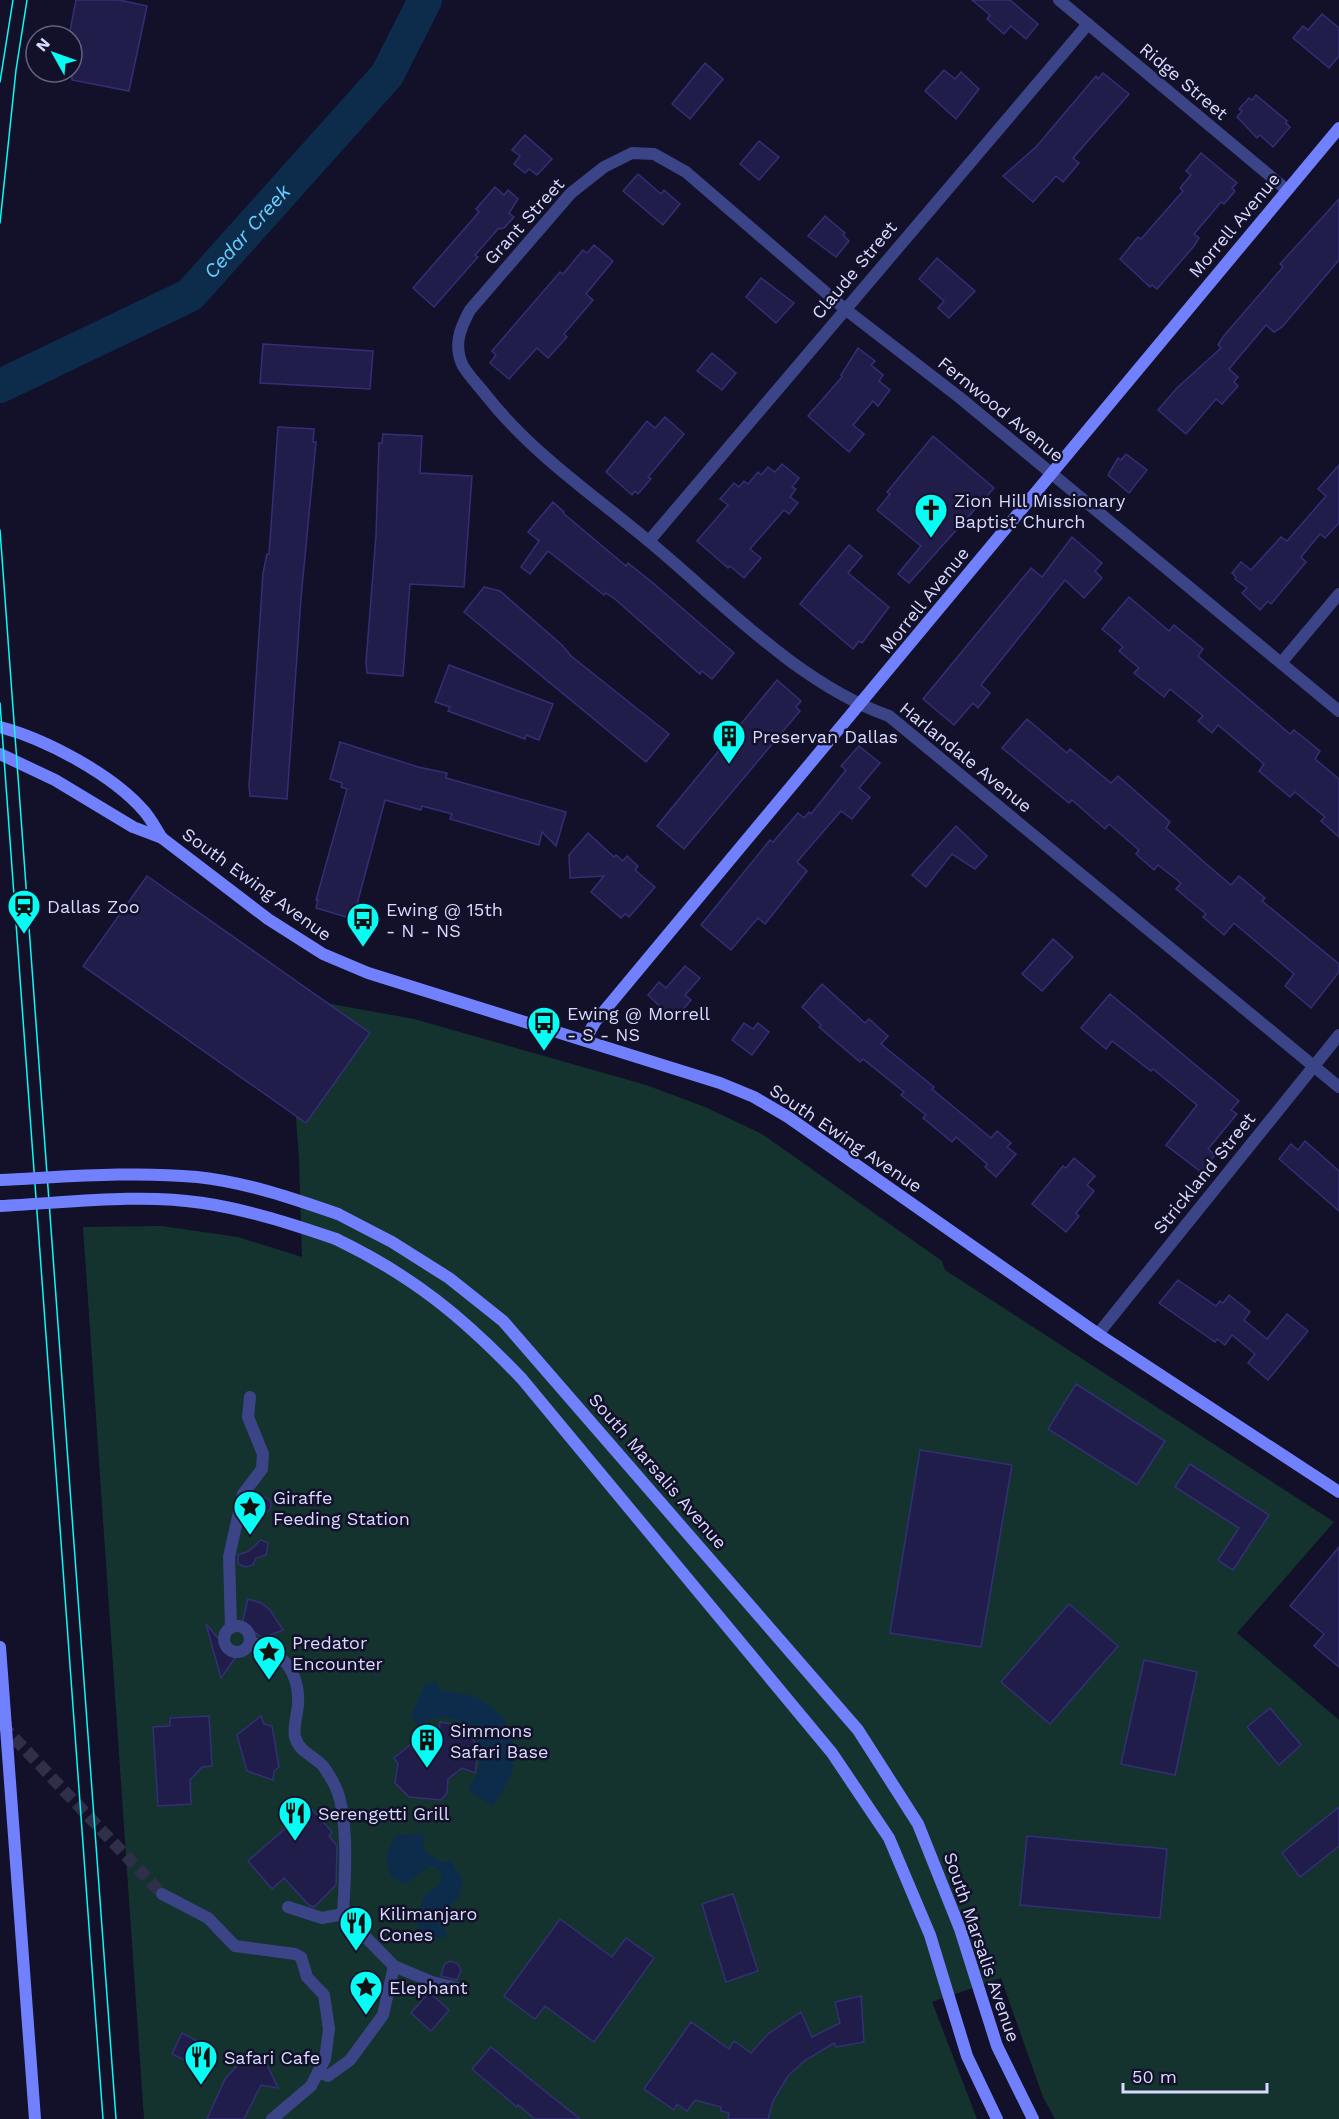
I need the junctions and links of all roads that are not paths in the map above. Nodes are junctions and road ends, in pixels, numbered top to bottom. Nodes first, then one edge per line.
1 (1059, 0) edge
2 (1088, 24) junction
3 (1339, 128) edge
4 (632, 153) joint
5 (1287, 190) junction
6 (845, 309) junction
7 (459, 331) joint
8 (1051, 473) junction
9 (649, 541) junction
10 (1339, 594) edge
11 (1281, 663) junction
12 (861, 706) junction
13 (1339, 711) edge
14 (0, 727) edge
15 (0, 754) edge
16 (162, 838) junction
17 (1339, 1035) edge
18 (585, 1040) junction
19 (1314, 1066) junction
20 (1339, 1087) edge
21 (0, 1180) edge
22 (0, 1206) edge
23 (1098, 1334) junction
24 (250, 1397) dead end
25 (1339, 1491) edge
26 (231, 1628) junction
27 (251, 1642) junction
28 (0, 1647) edge
29 (162, 1894) tunnel mouth
30 (288, 1907) dead end
31 (343, 1914) junction
32 (394, 1966) junction
33 (458, 1988) dead end
34 (318, 2073) junction
35 (35, 2119) edge
36 (272, 2119) edge
37 (997, 2119) edge
38 (1033, 2119) edge

1 - 2 street, Ridge Street
2 - 5 street, Ridge Street
2 - 6 street, Claude Street
3 - 5 street, Morrell Avenue
4 - 6 street, Fernwood Avenue
4 - 7 street, Grant Street
5 - 8 street, Morrell Avenue
6 - 8 street, Fernwood Avenue
6 - 9 street, Claude Street
7 - 9 street, Harlandale Avenue
8 - 11 street, Fernwood Avenue
8 - 12 street, Morrell Avenue
9 - 12 street, Harlandale Avenue
10 - 11 street
11 - 13 street, Fernwood Avenue
12 - 18 street, Morrell Avenue
12 - 19 street, Harlandale Avenue
14 - 16 street, South Ewing Avenue
15 - 16 street, South Ewing Avenue
16 - 18 street, South Ewing Avenue
17 - 19 street, Strickland Street
18 - 23 street, South Ewing Avenue
19 - 20 street, Harlandale Avenue
19 - 23 street, Strickland Street
21 - 38 street, South Marsalis Avenue, bridge
22 - 37 street, bridge
23 - 25 street, South Ewing Avenue
24 - 26 street
26 - 27 street
26 - 27 street
27 - 31 street
28 - 35 street
29 - 34 street
30 - 31 street
31 - 32 street
32 - 33 street
32 - 34 street
34 - 36 street

